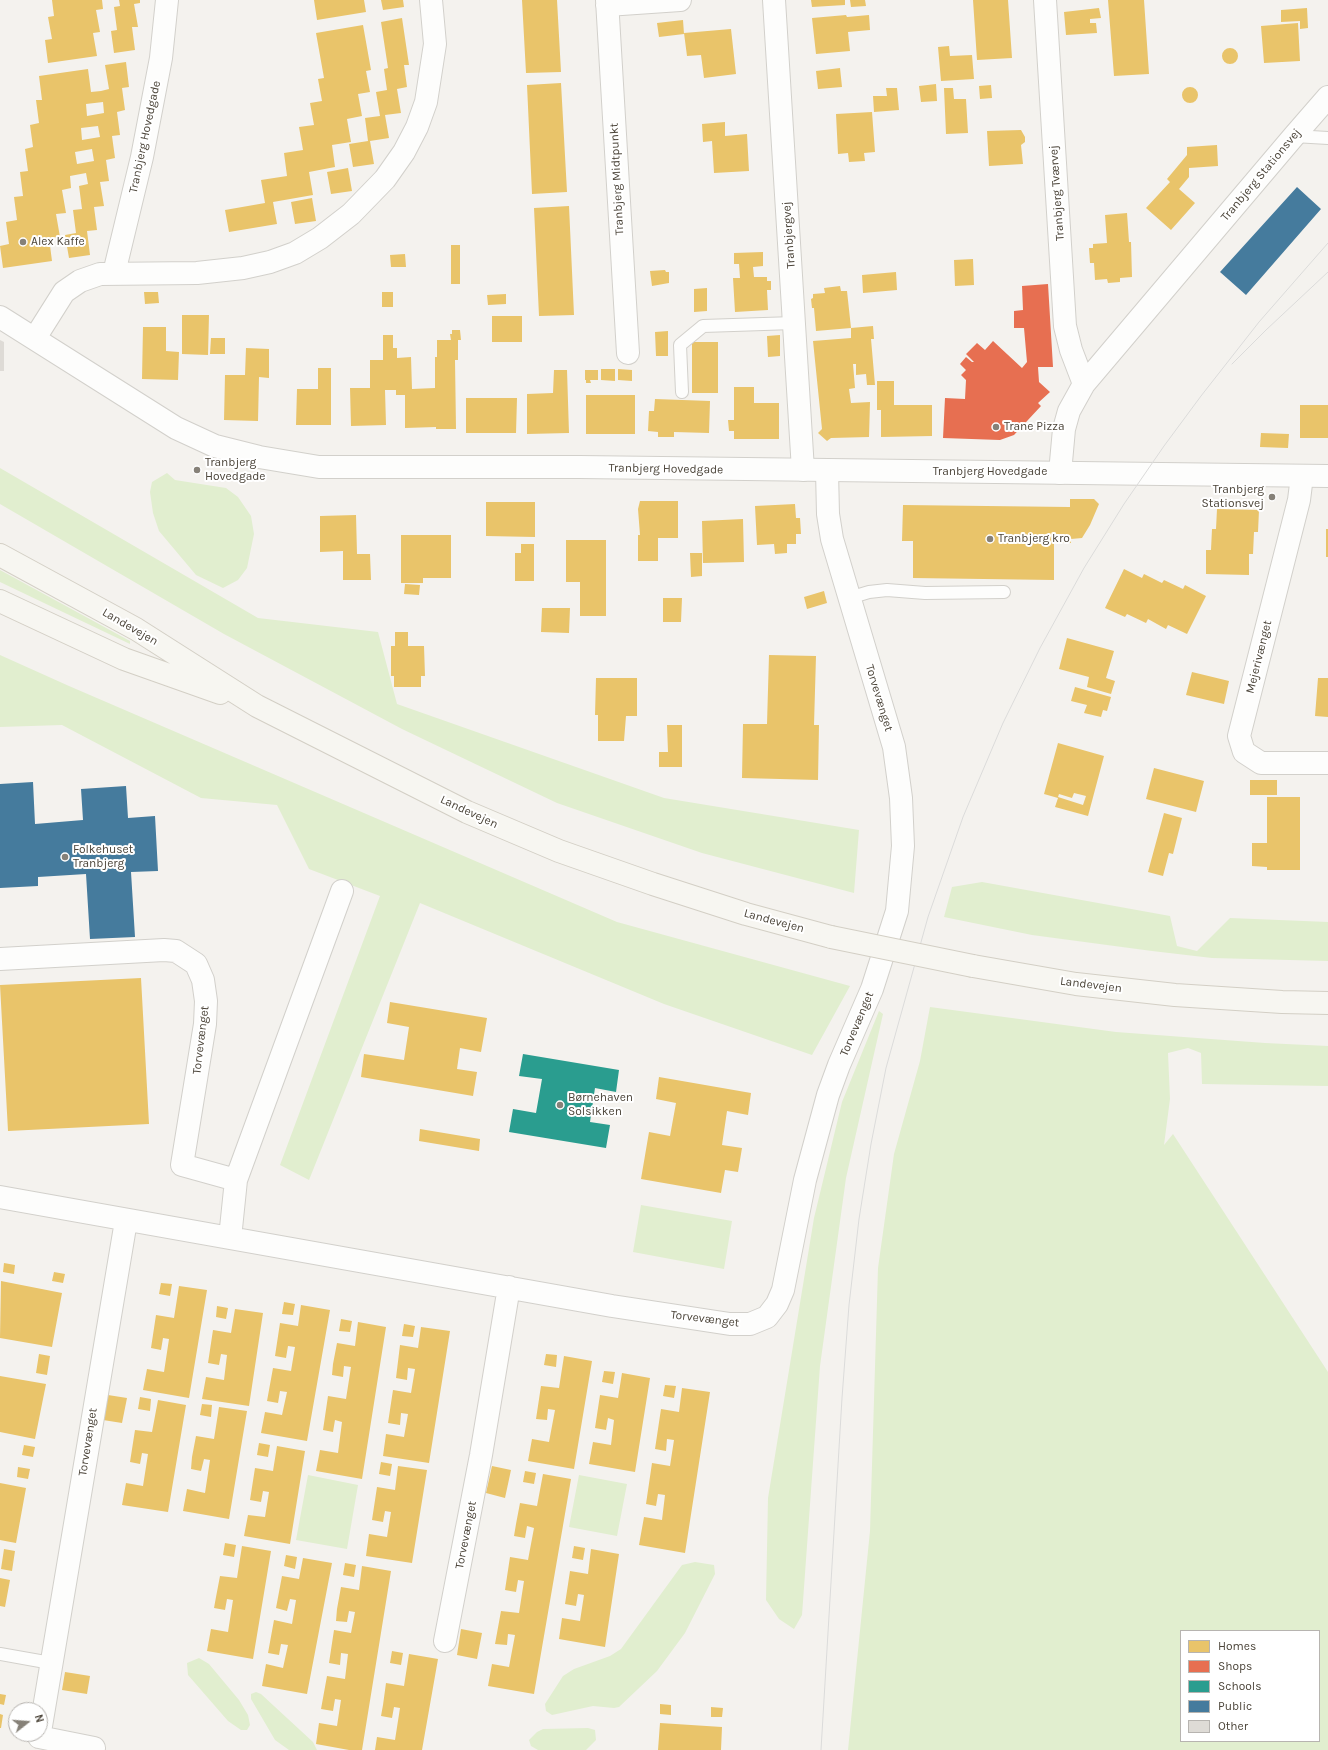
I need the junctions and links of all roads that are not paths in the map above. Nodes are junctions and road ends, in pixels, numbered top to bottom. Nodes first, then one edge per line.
1 (167, 0) edge
2 (431, 0) edge
3 (680, 0) edge
4 (774, 0) edge
5 (1045, 0) edge
6 (607, 3) edge
7 (1328, 98) edge
8 (1294, 136) junction
9 (1328, 138) edge
10 (114, 273) junction
11 (0, 317) edge
12 (794, 323) junction
13 (35, 338) junction
14 (628, 353) dead end
15 (1084, 384) junction
16 (682, 392) dead end
17 (803, 470) junction
18 (827, 471) junction
19 (1060, 473) junction
20 (1302, 476) junction
21 (1328, 476) edge
22 (0, 555) edge
23 (1004, 592) dead end
24 (849, 598) junction
25 (0, 601) edge
26 (257, 706) junction
27 (1328, 763) edge
28 (342, 891) dead end
29 (0, 959) edge
30 (1328, 1003) edge
31 (236, 1180) junction
32 (0, 1197) edge
33 (126, 1221) junction
34 (230, 1238) junction
35 (509, 1287) junction
36 (445, 1641) dead end
37 (0, 1654) edge
38 (51, 1663) junction
39 (45, 1702) edge
40 (48, 1739) edge
41 (94, 1748) dead end

1 - 10 street, Tranbjerg Hovedgade
2 - 10 street
3 - 6 street, Tranbjerg Midtpunkt
4 - 12 street, Tranbjergvej
5 - 15 street, Tranbjerg Tværvej
6 - 14 street, Tranbjerg Midtpunkt
7 - 8 street, Tranbjerg Stationsvej
8 - 9 lane
8 - 15 street, Tranbjerg Stationsvej
10 - 13 street
11 - 13 street, Tranbjerg Hovedgade
12 - 16 lane
12 - 17 street, Tranbjergvej
13 - 17 street, Tranbjerg Hovedgade
15 - 19 street, Tranbjerg Stationsvej
17 - 18 street, Tranbjerg Hovedgade
18 - 19 street, Tranbjerg Hovedgade
18 - 24 street, Torvevænget
19 - 20 street, Tranbjerg Hovedgade
20 - 21 street, Tranbjerg Hovedgade
20 - 27 street, Mejerivænget
22 - 26 main road, Landevejen
23 - 24 lane
24 - 35 street, Torvevænget
25 - 26 main road, Landevejen
26 - 30 main road, Landevejen, bridge
28 - 31 street
29 - 31 street, Torvevænget
31 - 34 street
32 - 33 street, Torvevænget
33 - 34 street, Torvevænget
33 - 38 street, Torvevænget
34 - 35 street, Torvevænget
35 - 36 street, Torvevænget
37 - 38 lane
38 - 39 street, Torvevænget
40 - 41 street, Torvevænget

